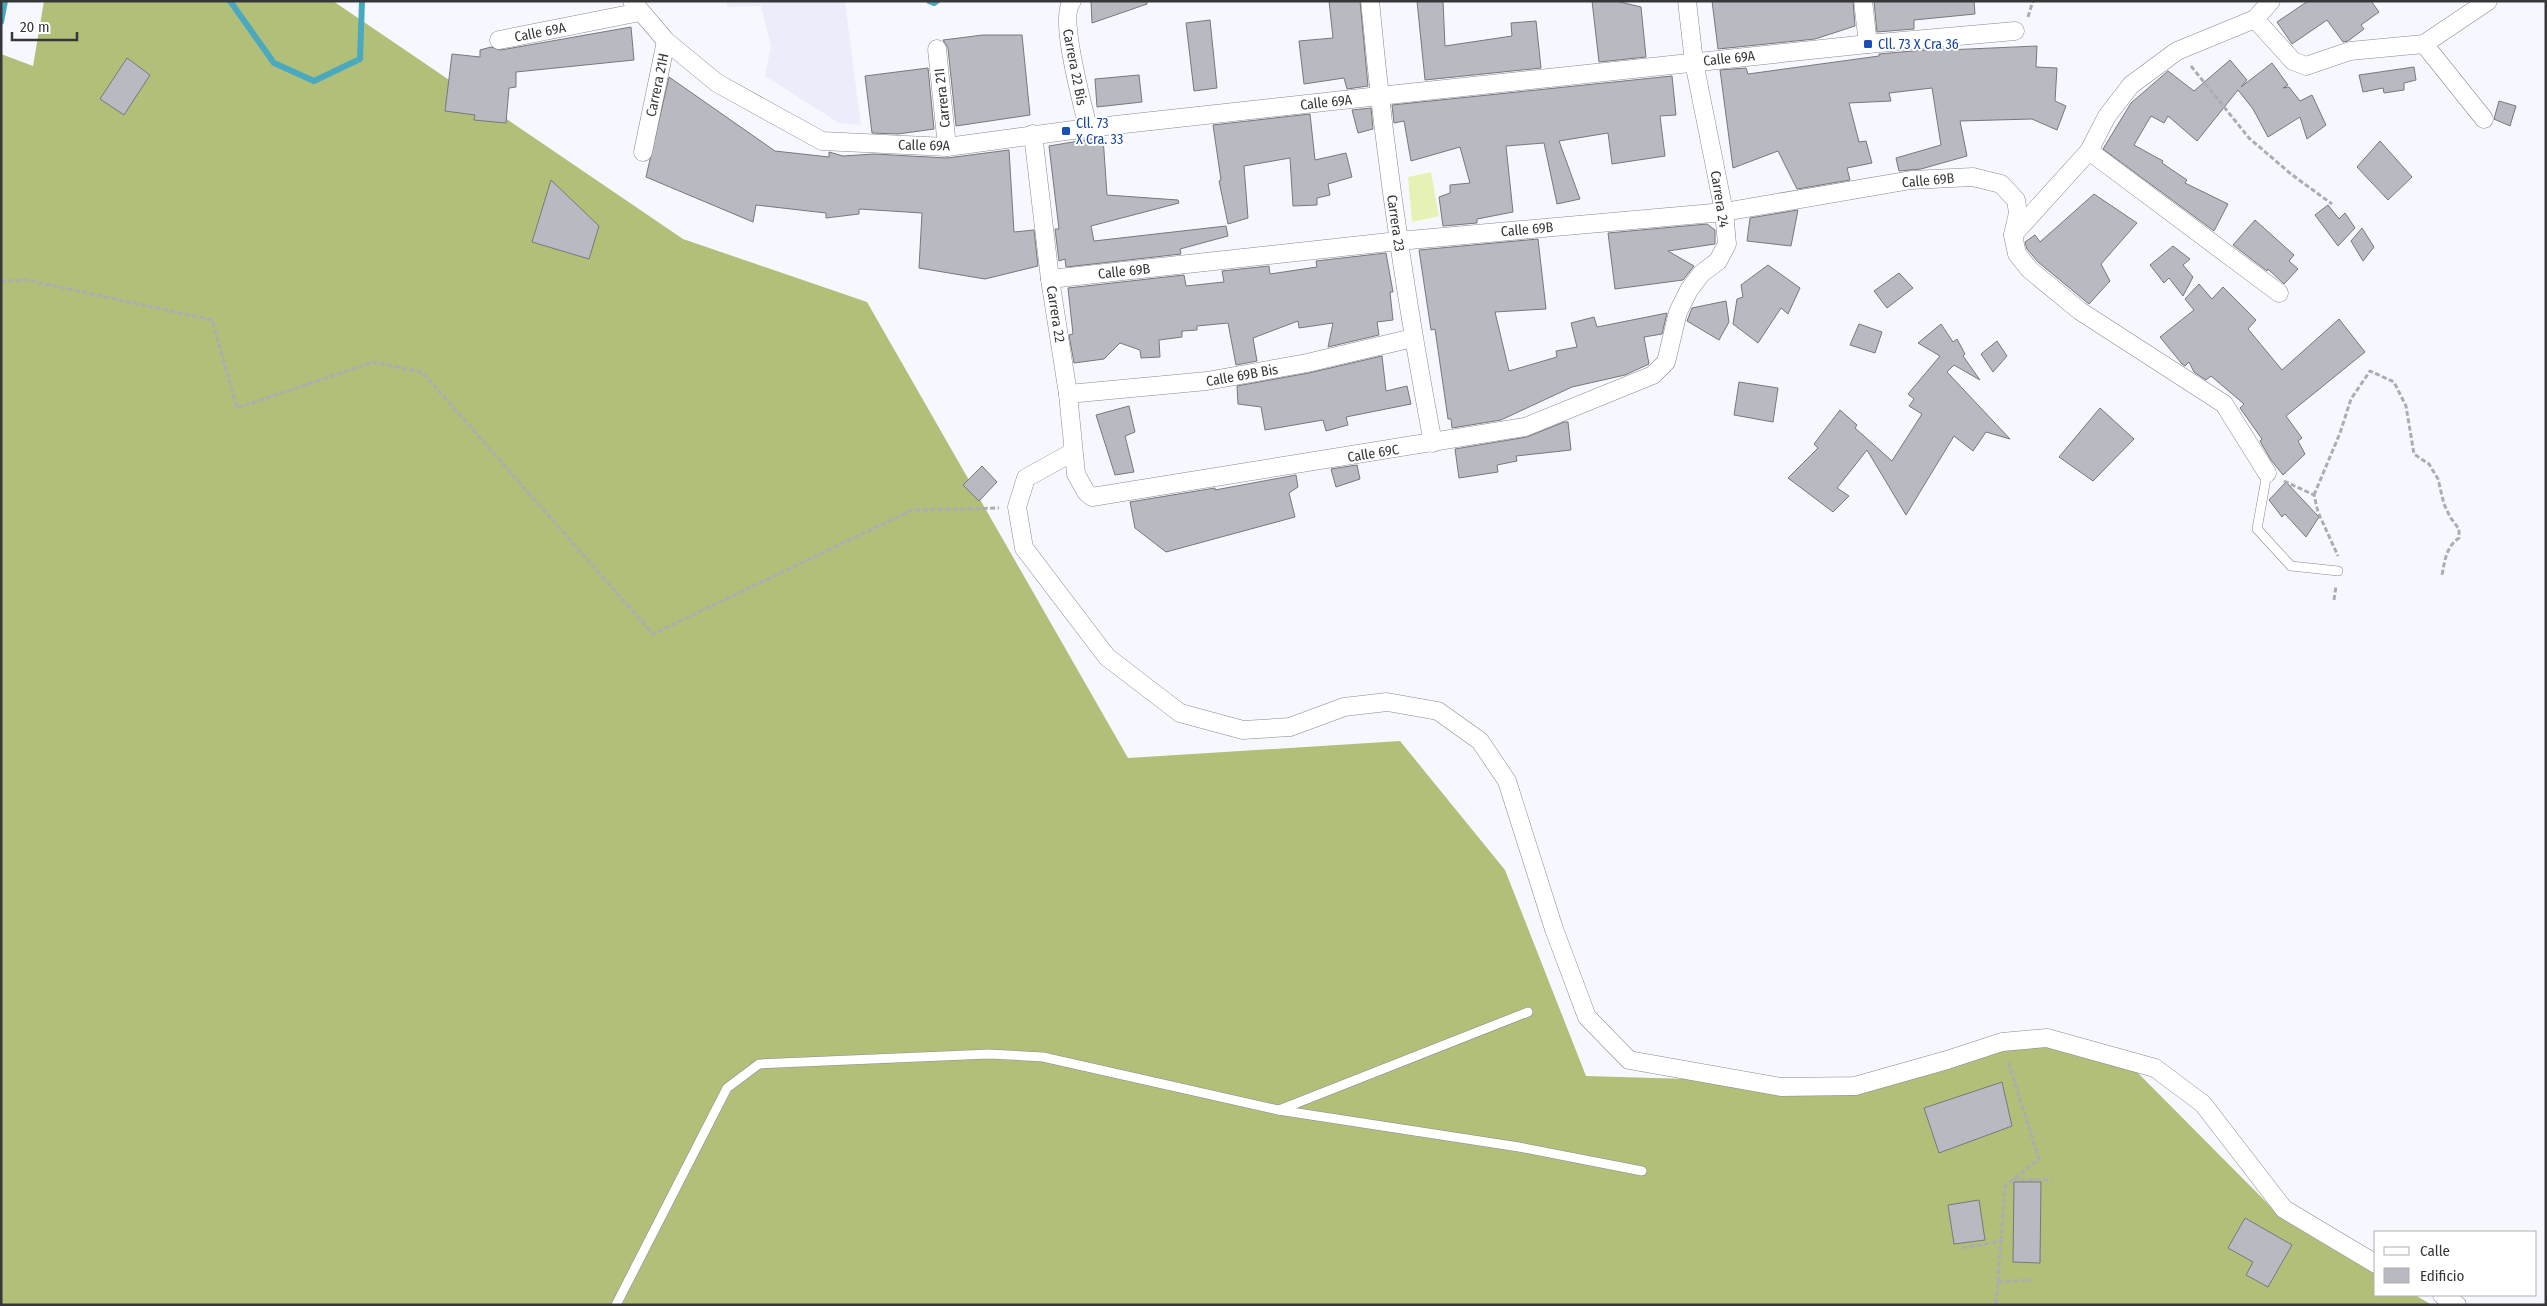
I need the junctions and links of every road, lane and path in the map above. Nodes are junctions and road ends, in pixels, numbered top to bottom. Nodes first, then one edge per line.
1 (1370, 1) edge
2 (1687, 1) edge
3 (1863, 1) edge
4 (2271, 1) edge
5 (2488, 1) edge
6 (1070, 3) edge
7 (636, 7) edge
8 (2255, 19) junction
9 (2015, 31) dead end
10 (499, 40) dead end
11 (666, 40) junction
12 (1868, 44) junction
13 (2424, 44) junction
14 (937, 49) dead end
15 (2177, 51) junction
16 (1694, 62) junction
17 (1378, 96) junction
18 (2484, 119) dead end
19 (1088, 128) junction
20 (1033, 134) junction
21 (947, 147) junction
22 (2089, 151) junction
23 (643, 152) dead end
24 (2332, 204) dead end
25 (1724, 212) junction
26 (2013, 235) junction
27 (1398, 241) junction
28 (1050, 279) junction
29 (1, 281) edge
30 (2279, 293) dead end
31 (1413, 338) junction
32 (1653, 375) joint
33 (1068, 394) junction
34 (1433, 443) junction
35 (1073, 452) junction
36 (2267, 473) junction
37 (1086, 492) joint
38 (2314, 495) junction
39 (1018, 508) junction
40 (2338, 570) junction
41 (2442, 575) dead end
42 (2334, 600) dead end
43 (1528, 1012) dead end
44 (2002, 1042) junction
45 (1278, 1110) junction
46 (1642, 1171) dead end
47 (2013, 1179) junction
48 (2052, 1180) dead end
49 (2001, 1241) junction
50 (1962, 1248) dead end
51 (2374, 1263) edge
52 (2032, 1280) dead end
53 (1998, 1282) junction
54 (2444, 1296) edge
55 (616, 1305) edge
56 (1996, 1305) edge
57 (2457, 1305) edge

1 - 17 street, Carrera 23
2 - 16 street, Carrera 24
3 - 12 street
4 - 8 street
5 - 13 street
6 - 19 street, Carrera 22 Bis
7 - 10 street, Calle 69A
7 - 11 street, Carrera 21H
8 - 13 street
8 - 15 street
9 - 12 street, Calle 69A
11 - 21 street, Calle 69A
11 - 23 street, Carrera 21H
12 - 16 street, Calle 69A
13 - 18 street
14 - 21 street, Carrera 21I
15 - 22 street
15 - 24 path
16 - 17 street, Calle 69A
16 - 25 street, Carrera 24
17 - 19 street, Calle 69A
17 - 27 street, Carrera 23
19 - 20 street, Calle 69A
20 - 21 street, Calle 69A
20 - 28 street, Carrera 22
22 - 26 street
22 - 30 street
25 - 26 street, Calle 69B
25 - 27 street, Calle 69B
25 - 32 street, Carrera 24
26 - 36 street
27 - 28 street, Calle 69B
27 - 31 street, Carrera 23
28 - 33 street, Carrera 22
29 - 39 path
31 - 33 street, Calle 69B Bis
31 - 34 street, Carrera 23
32 - 34 street, Calle 69C
33 - 35 street, Carrera 22
34 - 37 street, Calle 69C
35 - 37 street, Carrera 22
35 - 39 street
36 - 38 path
36 - 40 lane
38 - 40 path
38 - 41 path
39 - 44 street
40 - 42 path
43 - 45 lane
44 - 47 path
44 - 51 street
45 - 46 lane
45 - 55 lane
47 - 48 path
47 - 49 path
49 - 50 path
49 - 53 path
52 - 53 path
53 - 56 path
54 - 57 street

